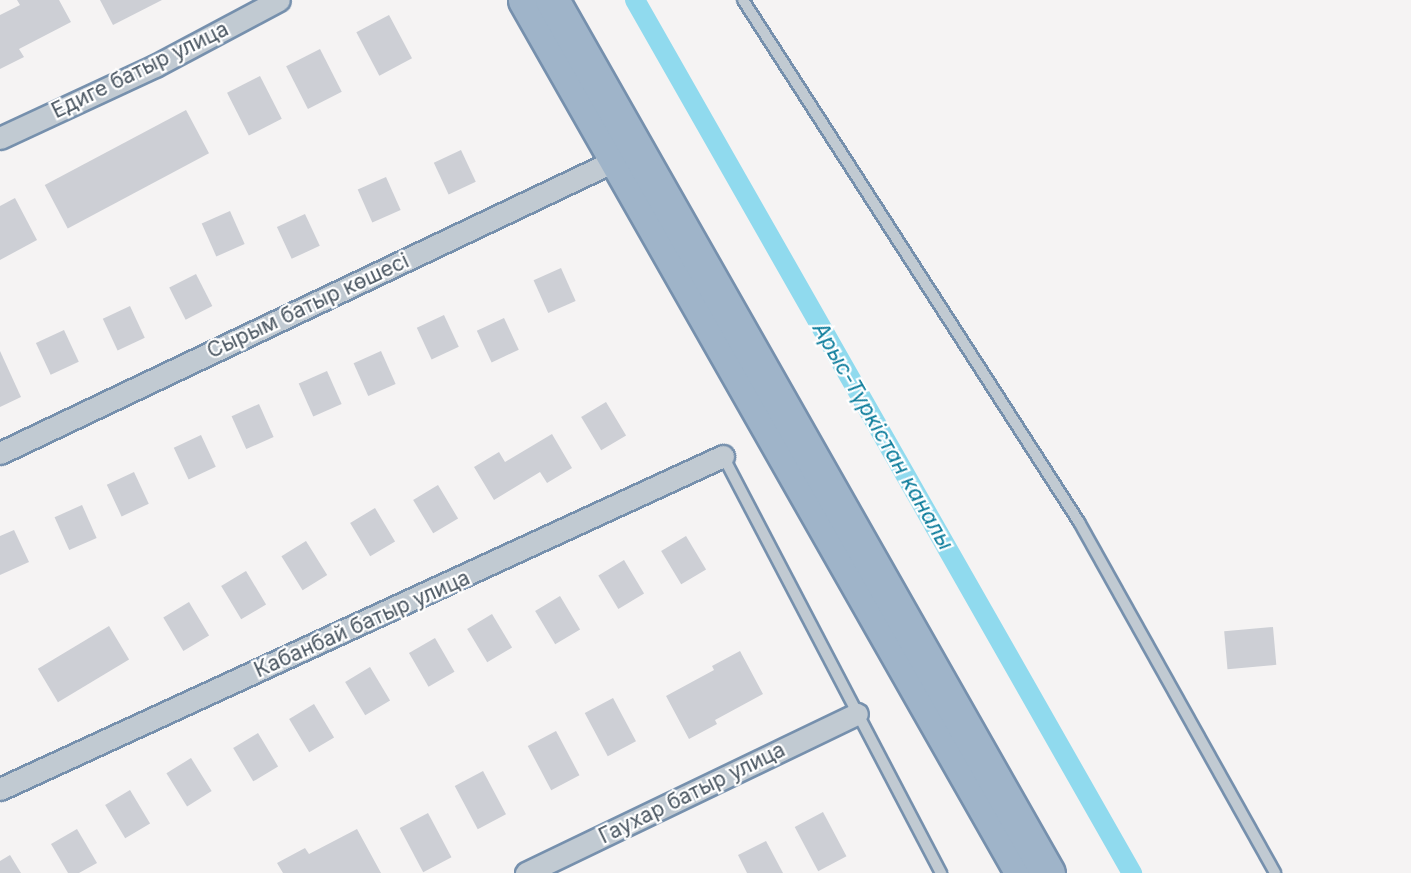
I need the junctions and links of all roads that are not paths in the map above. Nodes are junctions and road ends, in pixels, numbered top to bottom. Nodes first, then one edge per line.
1 (279, 0) edge
2 (525, 0) edge
3 (552, 0) edge
4 (743, 0) edge
5 (0, 138) edge
6 (616, 160) junction
7 (0, 453) edge
8 (723, 456) joint
9 (857, 714) junction
10 (0, 789) edge
11 (526, 873) edge
12 (941, 873) edge
13 (1022, 873) edge
14 (1048, 873) edge
15 (1275, 873) edge

1 - 5 street, Едиге батыр улица
2 - 6 highway
3 - 14 highway
4 - 15 lane
6 - 7 street, Сырым батыр көшесі
6 - 13 highway
8 - 9 lane
8 - 10 street, Кабанбай батыр улица
9 - 11 street, Гаухар батыр улица
9 - 12 lane

